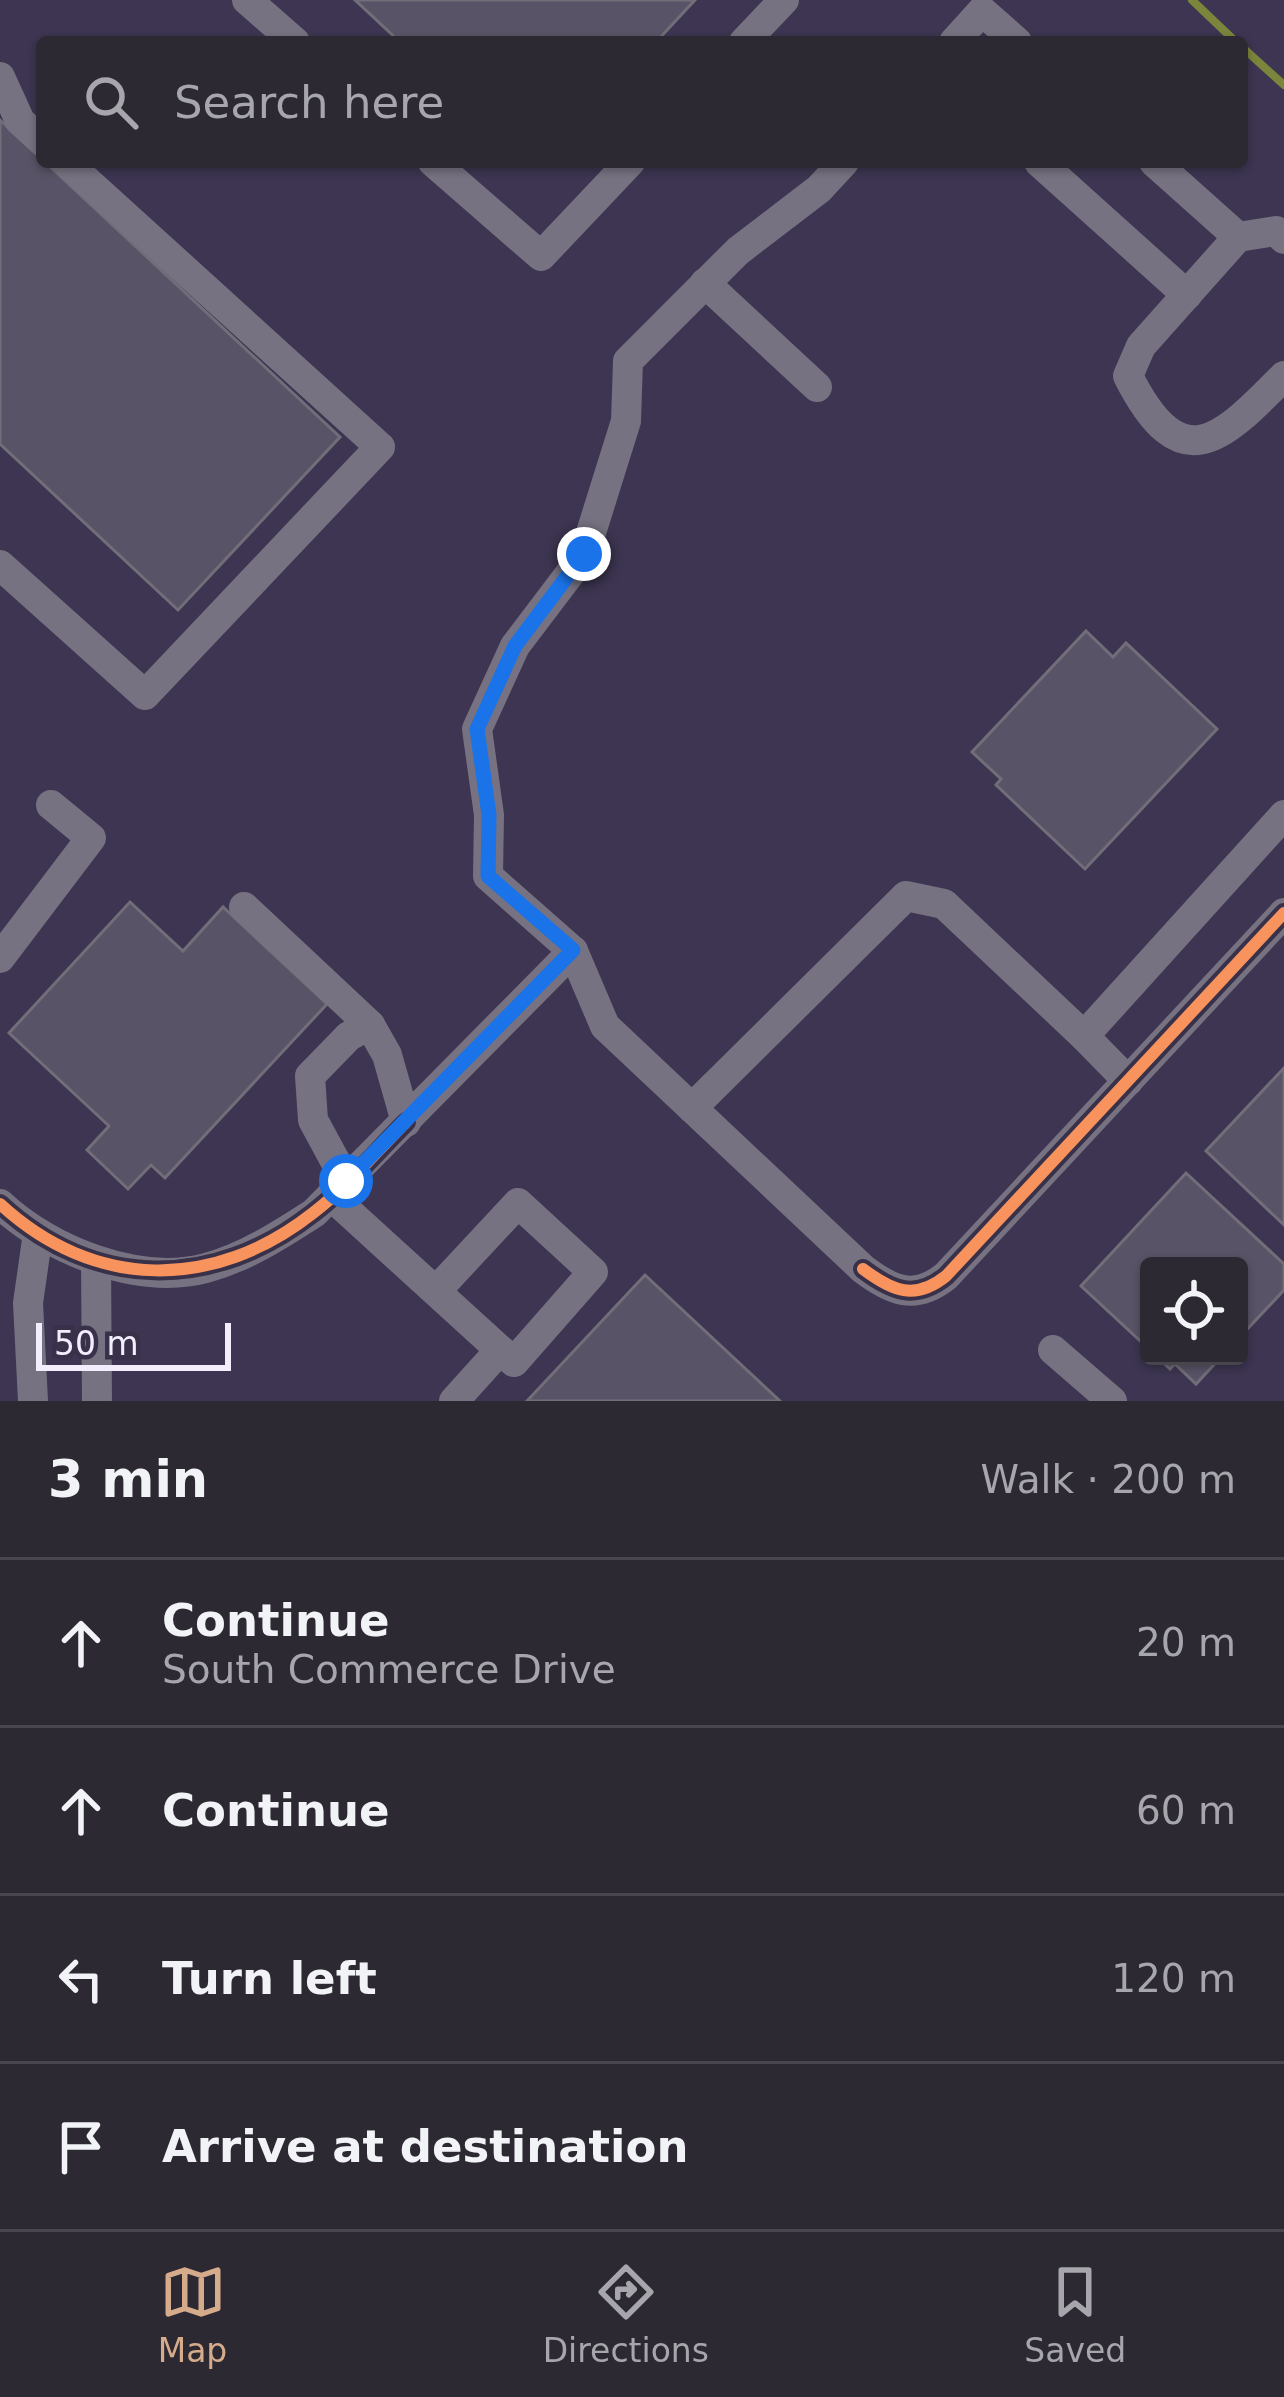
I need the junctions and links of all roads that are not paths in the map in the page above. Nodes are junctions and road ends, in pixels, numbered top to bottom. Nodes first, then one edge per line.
1 (247, 0) edge
2 (784, 0) edge
3 (288, 36) edge
4 (750, 36) edge
5 (959, 36) edge
6 (1010, 36) edge
7 (0, 77) edge
8 (36, 136) edge
9 (73, 168) edge
10 (440, 168) edge
11 (624, 168) edge
12 (838, 168) edge
13 (1046, 168) edge
14 (1161, 168) edge
15 (1238, 237) junction
16 (1284, 238) edge
17 (705, 284) junction
18 (1186, 296) junction
19 (1284, 376) edge
20 (817, 386) dead end
21 (0, 565) edge
22 (52, 805) dead end
23 (1284, 815) edge
24 (244, 907) dead end
25 (1284, 913) edge
26 (573, 950) junction
27 (0, 958) edge
28 (370, 1024) junction
29 (1084, 1036) junction
30 (1128, 1081) junction
31 (692, 1108) junction
32 (406, 1122) junction
33 (339, 1189) junction
34 (0, 1204) edge
35 (38, 1233) junction
36 (96, 1261) junction
37 (436, 1291) junction
38 (500, 1350) junction
39 (1053, 1350) dead end
40 (33, 1401) edge
41 (97, 1401) edge
42 (454, 1401) edge
43 (1112, 1401) edge

1 - 3 street
2 - 4 street
5 - 6 street
7 - 8 street
9 - 21 street
10 - 11 street
12 - 17 street
13 - 18 street
14 - 15 street
15 - 16 street
15 - 18 street
17 - 20 street
17 - 26 street
18 - 19 street
22 - 27 street
23 - 29 street
24 - 28 street
25 - 30 street
26 - 31 street
26 - 32 street
28 - 32 street
28 - 33 street
29 - 30 street
29 - 31 street
30 - 31 street
32 - 33 street
33 - 36 street
33 - 37 street
34 - 35 street
35 - 36 street
35 - 40 street
36 - 41 street
37 - 38 street
37 - 38 street
38 - 42 street
39 - 43 street

